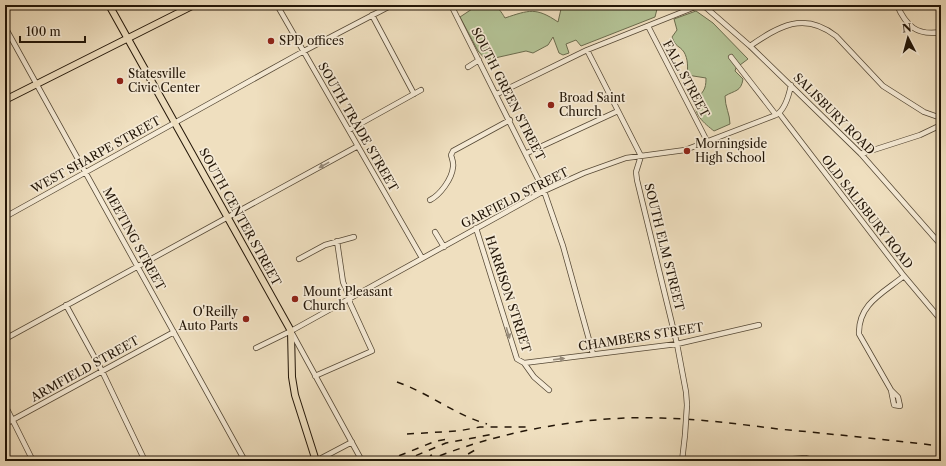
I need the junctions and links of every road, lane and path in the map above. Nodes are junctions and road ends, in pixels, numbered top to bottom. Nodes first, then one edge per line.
1 (109, 5) edge
2 (194, 5) edge
3 (278, 5) edge
4 (392, 5) edge
5 (451, 5) edge
6 (702, 5) edge
7 (897, 5) edge
8 (372, 15) junction
9 (648, 26) junction
10 (5, 27) edge
11 (941, 32) edge
12 (127, 39) junction
13 (750, 46) junction
14 (587, 50) junction
15 (304, 51) junction
16 (731, 57) dead end
17 (479, 60) junction
18 (468, 67) dead end
19 (37, 83) junction
20 (791, 85) junction
21 (421, 90) dead end
22 (414, 94) junction
23 (497, 94) junction
24 (5, 100) edge
25 (618, 111) junction
26 (778, 114) junction
27 (941, 118) edge
28 (510, 120) junction
29 (175, 122) junction
30 (941, 125) edge
31 (349, 130) junction
32 (708, 141) junction
33 (358, 146) junction
34 (526, 153) junction
35 (861, 154) junction
36 (641, 156) junction
37 (86, 171) junction
38 (544, 191) junction
39 (430, 200) dead end
40 (5, 217) edge
41 (228, 217) junction
42 (476, 228) junction
43 (435, 232) dead end
44 (354, 237) dead end
45 (336, 242) junction
46 (941, 245) edge
47 (444, 247) junction
48 (422, 258) junction
49 (299, 259) dead end
50 (138, 266) junction
51 (904, 276) junction
52 (350, 298) junction
53 (66, 305) junction
54 (941, 320) edge
55 (759, 326) dead end
56 (290, 331) junction
57 (174, 332) junction
58 (5, 339) edge
59 (677, 344) junction
60 (256, 348) dead end
61 (593, 354) junction
62 (524, 363) junction
63 (102, 371) junction
64 (315, 376) junction
65 (549, 390) dead end
66 (891, 390) dead end
67 (5, 405) edge
68 (12, 420) junction
69 (5, 424) edge
70 (352, 442) junction
71 (33, 461) edge
72 (145, 461) edge
73 (245, 461) edge
74 (316, 461) edge
75 (362, 461) edge
76 (682, 461) edge
77 (768, 461) edge
78 (817, 461) edge

1 - 12 main road, SOUTH CENTER STREET
2 - 12 main road
3 - 15 street, SOUTH TRADE STREET
4 - 8 street, WEST SHARPE STREET
5 - 17 street, SOUTH GREEN STREET
6 - 9 street
6 - 13 street, SALISBURY ROAD
7 - 11 street
8 - 15 street, WEST SHARPE STREET
8 - 22 street
9 - 14 street
9 - 32 street, FALL STREET
10 - 19 street, MEETING STREET
12 - 19 main road
12 - 29 main road, SOUTH CENTER STREET
13 - 20 street, SALISBURY ROAD
13 - 27 street
14 - 23 street
14 - 25 street
15 - 29 street, WEST SHARPE STREET
15 - 31 street, SOUTH TRADE STREET
16 - 26 street, OLD SALISBURY ROAD
17 - 18 street
17 - 23 street, SOUTH GREEN STREET
19 - 24 main road
19 - 37 street, MEETING STREET
20 - 26 street
20 - 35 street, SALISBURY ROAD
21 - 22 street
22 - 31 street
23 - 28 street, SOUTH GREEN STREET
25 - 34 street
25 - 36 street
26 - 32 street, GARFIELD STREET
26 - 51 street, OLD SALISBURY ROAD
28 - 34 street, SOUTH GREEN STREET
28 - 39 street
29 - 37 street, WEST SHARPE STREET
29 - 41 main road, SOUTH CENTER STREET
30 - 35 street
31 - 33 street, SOUTH TRADE STREET
32 - 36 street, GARFIELD STREET
33 -> 41 street
33 - 48 street, SOUTH TRADE STREET
34 - 38 street, SOUTH GREEN STREET
35 - 46 street, SALISBURY ROAD
36 - 38 street, GARFIELD STREET
36 - 59 street, SOUTH ELM STREET
37 - 40 street, WEST SHARPE STREET
37 - 50 street, MEETING STREET
38 - 42 street, GARFIELD STREET
38 - 61 street, SOUTH GREEN STREET
41 - 50 street
41 - 56 main road, SOUTH CENTER STREET
42 - 47 street, GARFIELD STREET
42 -> 62 street, HARRISON STREET
43 - 47 street
44 - 45 street
45 - 49 street
45 - 52 street
47 - 48 street, GARFIELD STREET
48 - 52 street, GARFIELD STREET
50 - 53 street
50 - 57 street, MEETING STREET
51 - 54 street, OLD SALISBURY ROAD
51 - 66 street
52 - 56 street, GARFIELD STREET
52 - 64 street
53 - 58 street
53 - 63 street
55 - 59 street, CHAMBERS STREET
56 - 60 street, GARFIELD STREET
56 - 64 street, SOUTH CENTER STREET
56 - 74 main road
57 - 63 street, ARMFIELD STREET
57 - 73 street, MEETING STREET
59 - 61 street, CHAMBERS STREET
59 - 76 street, SOUTH ELM STREET, bridge
62 -> 61 street, CHAMBERS STREET
62 - 65 street, HARRISON STREET
63 - 68 street, ARMFIELD STREET
63 - 72 street
64 - 70 street, SOUTH CENTER STREET
67 - 68 street
68 - 69 street, ARMFIELD STREET
68 - 71 street
70 - 74 street
70 - 75 street, SOUTH CENTER STREET
77 - 78 street

